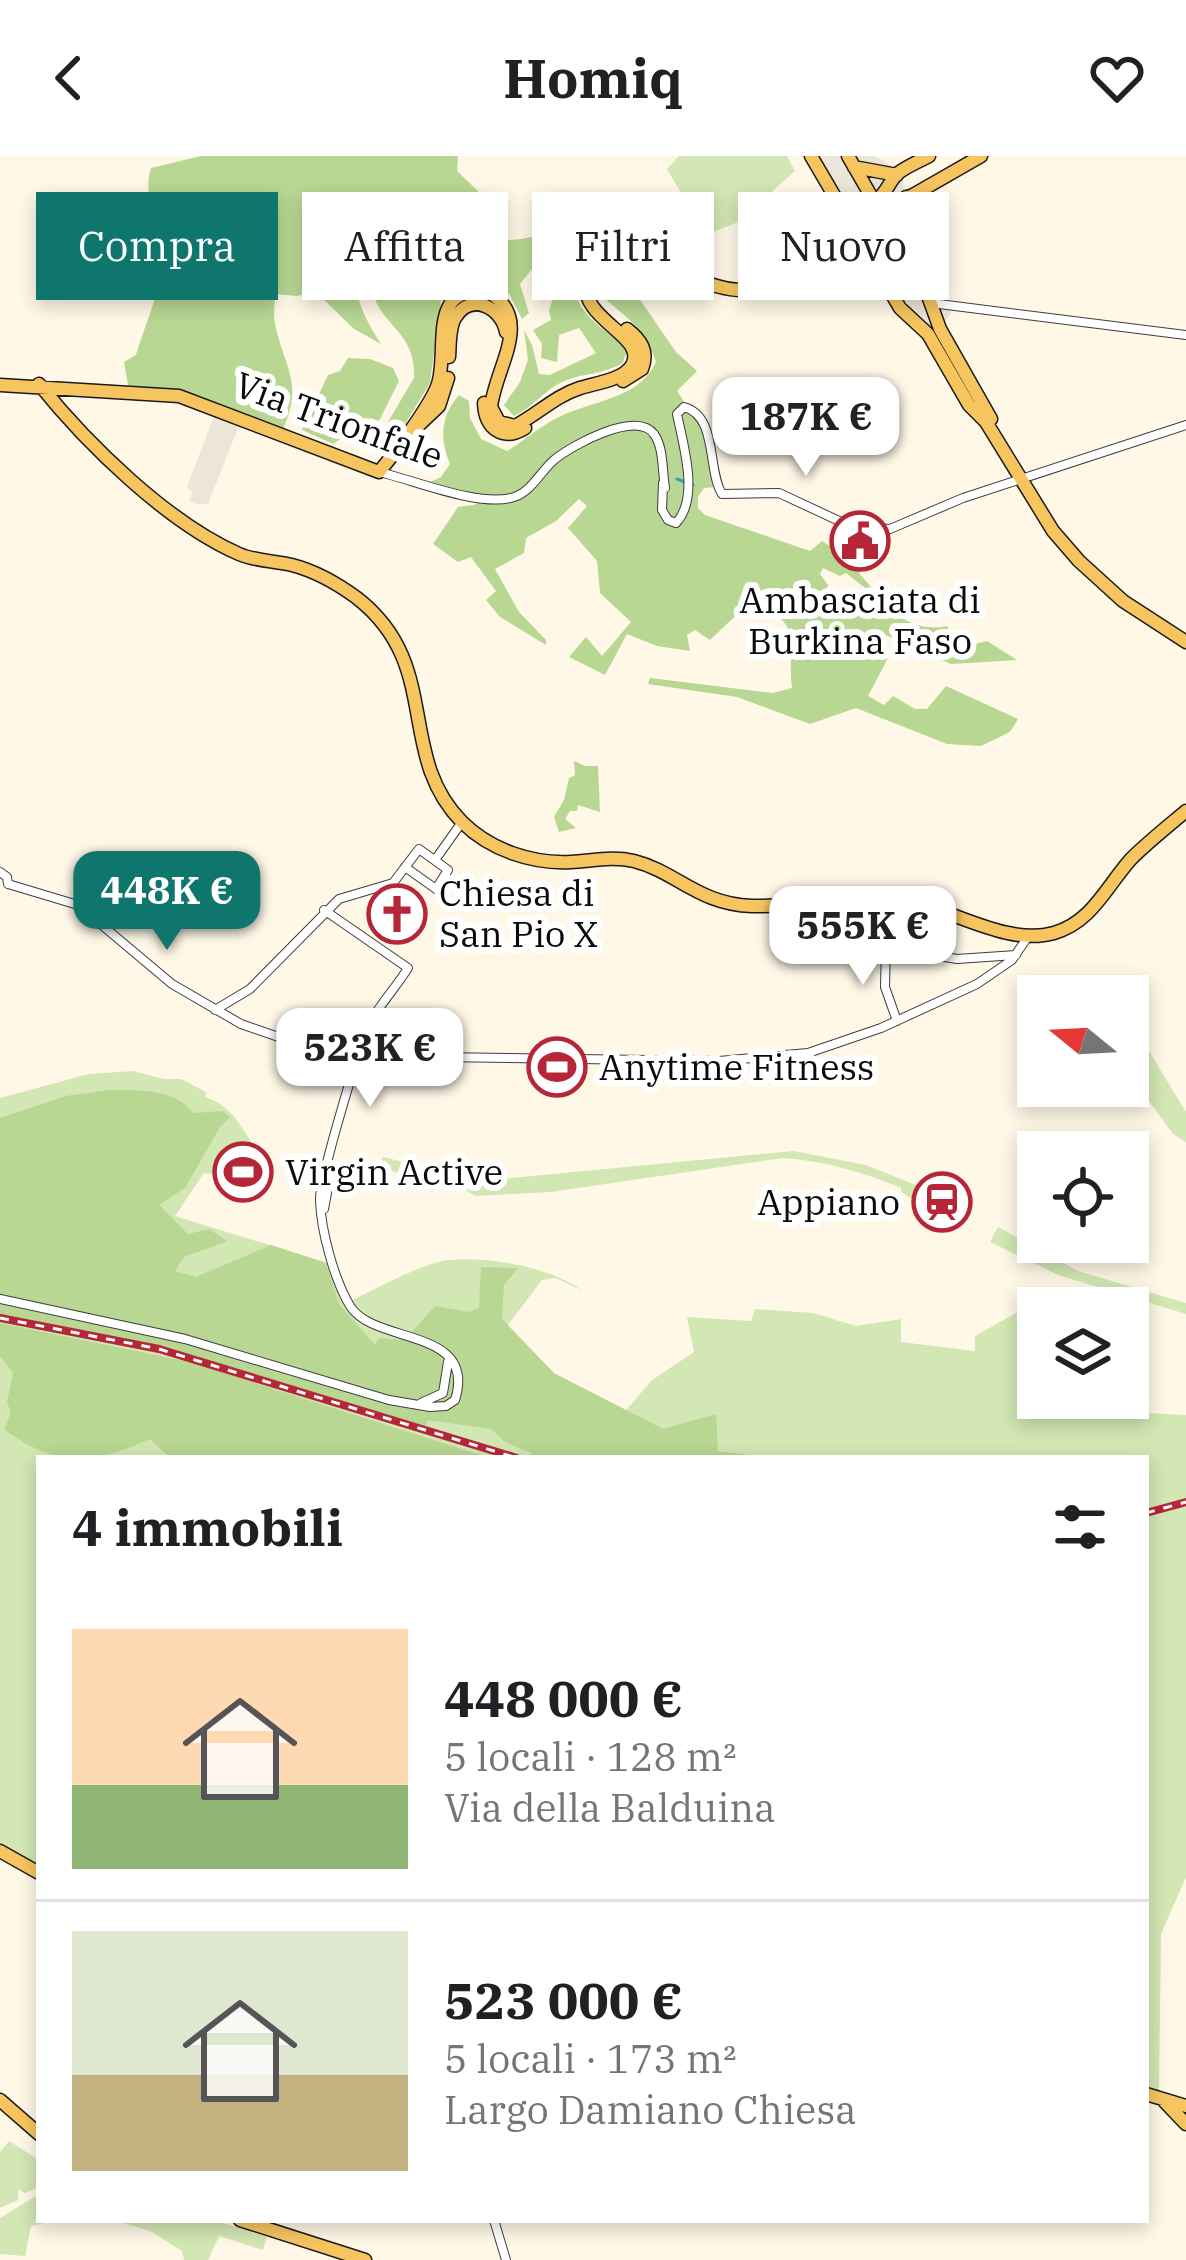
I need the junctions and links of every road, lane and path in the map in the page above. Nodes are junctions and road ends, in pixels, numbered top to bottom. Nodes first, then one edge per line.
1 (811, 156) edge
2 (929, 156) edge
3 (981, 156) edge
4 (851, 161) edge
5 (897, 175) junction
6 (832, 192) edge
7 (868, 192) edge
8 (885, 192) edge
9 (915, 192) edge
10 (592, 300) edge
11 (595, 300) edge
12 (897, 300) edge
13 (936, 302) junction
14 (597, 308) junction
15 (905, 314) junction
16 (1186, 335) edge
17 (7, 384) edge
18 (39, 385) junction
19 (60, 410) junction
20 (1186, 425) edge
21 (379, 472) junction
22 (1023, 479) junction
23 (1186, 638) edge
24 (1186, 812) edge
25 (462, 822) junction
26 (435, 860) junction
27 (406, 868) junction
28 (0, 872) edge
29 (4, 888) edge
30 (324, 910) junction
31 (1027, 938) junction
32 (1017, 956) junction
33 (214, 1010) junction
34 (897, 1021) junction
35 (358, 1060) junction
36 (0, 1299) edge
37 (445, 1354) junction
38 (408, 1404) junction
39 (0, 1855) edge
40 (36, 1874) edge
41 (1149, 2095) edge
42 (0, 2100) edge
43 (1163, 2100) junction
44 (1186, 2106) edge
45 (1186, 2124) edge
46 (36, 2131) edge
47 (249, 2223) edge
48 (495, 2223) edge
49 (365, 2260) edge
50 (506, 2260) edge

1 - 6 main road
2 - 5 main road
3 - 9 main road
4 - 5 main road
4 - 7 main road
5 - 8 main road
10 - 14 main road
11 - 14 main road
12 - 15 main road
13 - 15 main road
13 - 16 street
13 - 22 main road
14 - 21 main road
15 - 22 main road
17 - 18 main road, Via Trionfale
17 - 19 main road
18 - 19 main road
18 - 21 main road, Via Trionfale
19 - 25 main road
20 - 22 street, Via Trionfale
21 - 22 street, Via Trionfale
22 - 23 main road
24 - 31 main road
25 - 26 street
25 - 31 main road
26 - 27 street
26 - 27 street
27 - 30 street
28 - 29 street
29 - 33 street
30 - 33 street
30 - 35 street
31 - 32 street
32 - 34 street
32 - 34 street
33 - 35 street
34 - 35 street
35 - 37 street
36 - 38 street
37 - 38 street
37 - 38 street
39 - 40 main road
41 - 43 main road
42 - 46 main road
43 - 44 main road
43 - 45 main road
47 - 49 main road
48 - 50 street

